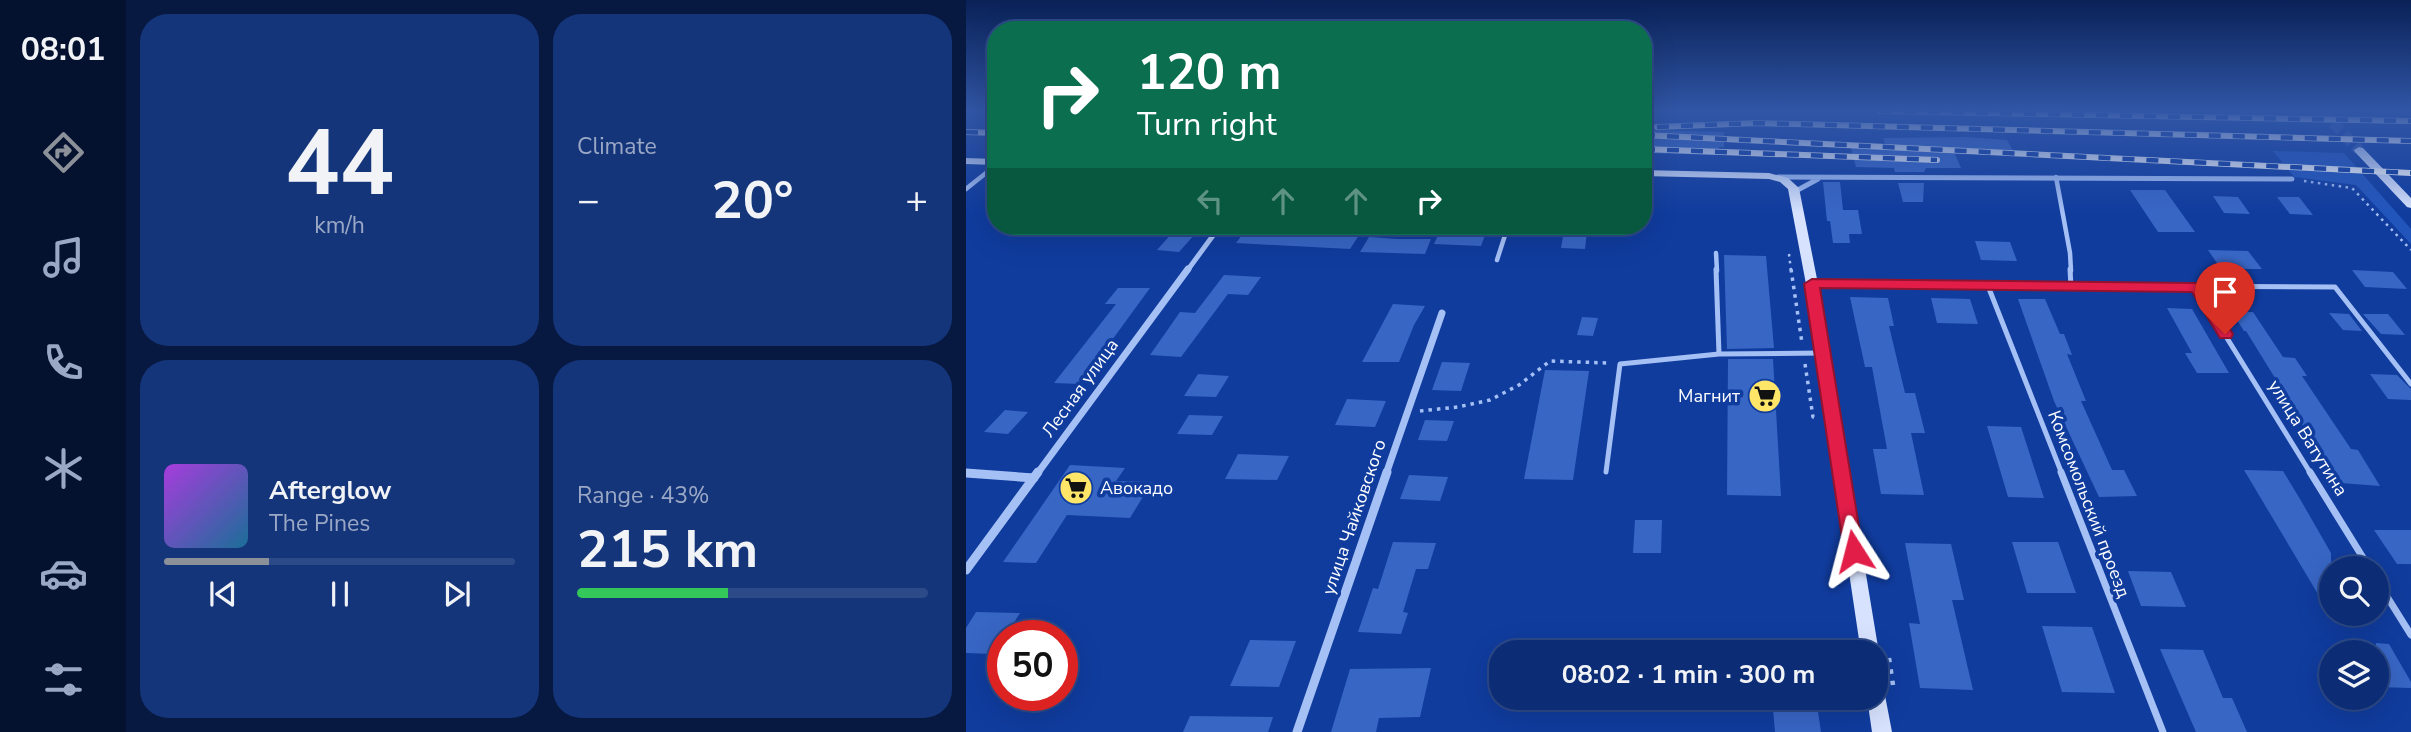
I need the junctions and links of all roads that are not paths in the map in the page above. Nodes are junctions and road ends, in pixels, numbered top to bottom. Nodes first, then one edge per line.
1 (2360, 150) tunnel mouth
2 (966, 162) edge
3 (987, 163) edge
4 (987, 171) edge
5 (1652, 173) edge
6 (1776, 177) junction
7 (1825, 177) junction
8 (2056, 177) junction
9 (2292, 179) road end
10 (966, 189) edge
11 (1794, 192) junction
12 (2411, 205) edge
13 (1213, 235) edge
14 (1505, 235) edge
15 (1716, 253) dead end
16 (1497, 260) dead end
17 (1812, 284) junction
18 (1988, 286) junction
19 (2071, 287) junction
20 (2196, 288) junction
21 (1441, 313) dead end
22 (1719, 354) junction
23 (1823, 354) junction
24 (2411, 384) edge
25 (1606, 472) dead end
26 (966, 473) edge
27 (1034, 478) junction
28 (2362, 556) edge
29 (966, 570) edge
30 (2389, 600) edge
31 (2411, 635) edge
32 (1868, 640) edge
33 (1879, 710) edge
34 (1297, 732) edge
35 (1882, 732) edge
36 (2163, 732) edge

1 - 12 main road
2 - 3 main road
4 - 10 lane
5 - 6 main road
6 - 7 street
6 - 11 main road
7 - 8 street
7 - 11 street
8 - 9 street
8 - 19 lane
11 - 17 main road
13 - 27 street, Лесная улица
14 - 16 lane
15 - 22 lane
17 - 18 lane
17 - 23 main road
18 - 19 lane
18 - 36 lane, Комсомольский проезд
19 - 20 lane
20 - 24 lane
20 - 28 lane, улица Ватутина
21 - 34 street, улица Чайковского
22 - 23 lane
22 - 25 lane
23 - 32 main road
26 - 27 street
27 - 29 street, Лесная улица
30 - 31 lane
33 - 35 main road

